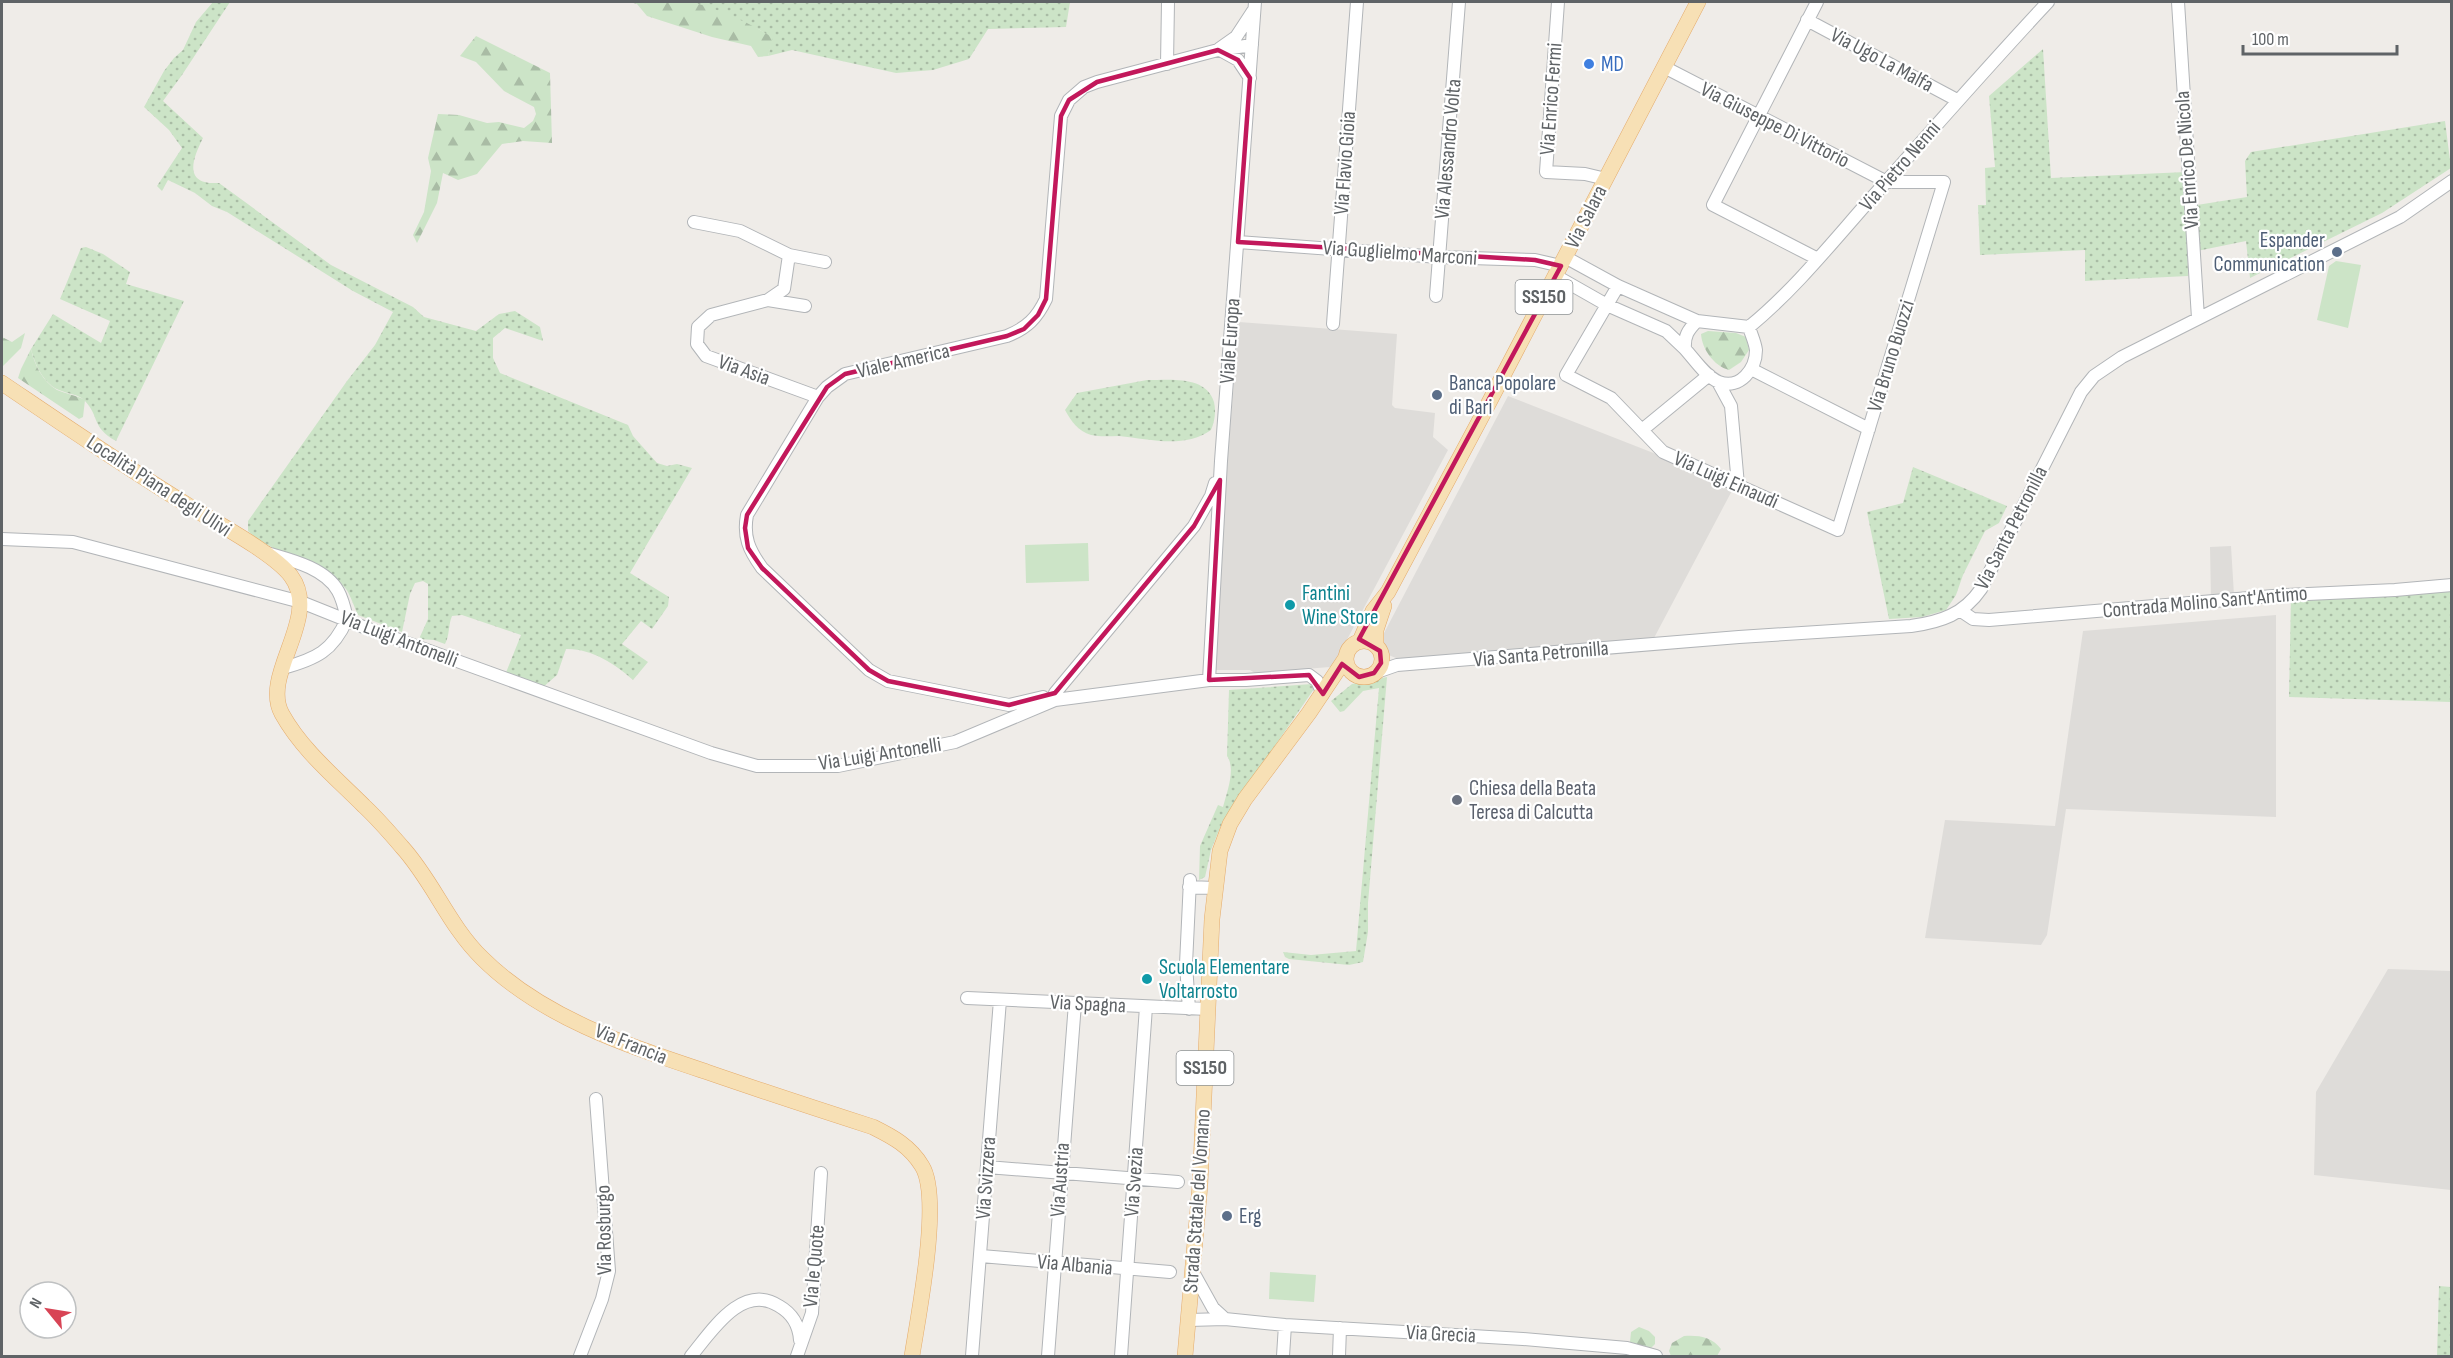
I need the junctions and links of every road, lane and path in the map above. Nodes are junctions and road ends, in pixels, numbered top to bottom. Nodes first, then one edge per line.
1 (1168, 2) edge
2 (1357, 2) edge
3 (1459, 2) edge
4 (1558, 2) edge
5 (1698, 2) edge
6 (1817, 2) edge
7 (2048, 2) edge
8 (2178, 2) edge
9 (1255, 4) edge
10 (1807, 20) junction
11 (1252, 45) junction
12 (1218, 50) junction
13 (1167, 64) junction
14 (1664, 67) junction
15 (1250, 78) junction
16 (1957, 100) junction
17 (1757, 116) junction
18 (1606, 179) junction
19 (2451, 181) edge
20 (1887, 182) junction
21 (694, 222) dead end
22 (1238, 242) junction
23 (1338, 249) junction
24 (789, 255) junction
25 (1439, 256) junction
26 (1818, 259) junction
27 (825, 261) dead end
28 (1560, 266) junction
29 (1618, 286) junction
30 (1436, 296) dead end
31 (768, 300) junction
32 (1607, 305) junction
33 (805, 306) dead end
34 (2198, 318) junction
35 (1697, 321) junction
36 (1333, 324) dead end
37 (1749, 327) junction
38 (1685, 349) junction
39 (1751, 369) junction
40 (1713, 378) junction
41 (2, 383) edge
42 (818, 397) junction
43 (1869, 429) junction
44 (1642, 430) junction
45 (1221, 461) junction
46 (1737, 485) junction
47 (1838, 530) joint
48 (2, 539) edge
49 (262, 552) junction
50 (2451, 585) edge
51 (1388, 592) junction
52 (301, 602) junction
53 (1960, 611) junction
54 (347, 619) junction
55 (1360, 641) junction
56 (1379, 652) junction
57 (1346, 659) junction
58 (1397, 665) junction
59 (283, 668) junction
60 (1374, 673) junction
61 (1354, 674) junction
62 (1209, 680) junction
63 (1326, 689) junction
64 (1055, 696) junction
65 (1214, 888) junction
66 (968, 998) dead end
67 (1000, 1000) junction
68 (1075, 1003) junction
69 (1146, 1007) junction
70 (1189, 1009) junction
71 (1208, 1009) junction
72 (596, 1099) dead end
73 (987, 1167) junction
74 (1060, 1172) junction
75 (821, 1173) dead end
76 (1135, 1178) junction
77 (1178, 1182) dead end
78 (981, 1256) junction
79 (1055, 1263) junction
80 (1128, 1269) junction
81 (1170, 1272) dead end
82 (1193, 1272) junction
83 (1190, 1303) junction
84 (1213, 1308) junction
85 (1225, 1319) junction
86 (1189, 1320) junction
87 (1286, 1325) junction
88 (1340, 1328) junction
89 (799, 1352) edge
90 (580, 1356) edge
91 (691, 1356) edge
92 (912, 1356) edge
93 (972, 1356) edge
94 (1048, 1356) edge
95 (1121, 1356) edge
96 (1185, 1356) edge
97 (1283, 1356) edge
98 (1338, 1356) edge
99 (1656, 1356) edge

1 - 13 street
2 - 23 street, Via Flavio Gioia
3 - 25 street, Via Alessandro Volta
4 - 18 street, Via Enrico Fermi
5 - 14 main road, Via Salara / SS150
6 - 10 street
7 - 16 street, Via Pietro Nenni
8 - 34 street, Via Enrico De Nicola
9 - 11 street, Viale Europa
9 - 12 street
10 - 16 street, Via Ugo La Malfa
10 - 17 street
11 - 12 street, Viale America
11 - 15 street, Viale Europa
12 - 13 street, Viale America
12 - 15 street
13 - 42 street, Viale America
14 - 17 street, Via Giuseppe Di Vittorio
14 - 18 main road, Via Salara / SS150
15 - 22 street, Viale Europa
16 - 20 street, Via Pietro Nenni
17 - 20 street, Via Giuseppe Di Vittorio
17 - 26 street
18 - 28 main road, Via Salara / SS150
19 - 34 street, Via Santa Petronilla
20 - 26 street, Via Pietro Nenni
20 - 43 street, Via Bruno Buozzi
21 - 24 street
22 - 23 street, Via Guglielmo Marconi
22 - 45 street, Viale Europa
23 - 25 street, Via Guglielmo Marconi
23 - 36 street, Via Flavio Gioia
24 - 27 street
24 - 31 street
25 - 28 street, Via Guglielmo Marconi
25 - 30 street, Via Alessandro Volta
26 - 37 street, Via Pietro Nenni
28 - 29 street
28 - 32 street
28 - 51 main road, Via Salara / SS150
29 - 32 street
29 - 35 street
31 - 33 street, Via Asia
31 - 42 street, Via Asia
32 - 38 street
32 - 44 street, Via Luigi Einaudi
34 - 53 street, Via Santa Petronilla
35 - 37 street
35 - 38 street
37 - 39 street
38 - 40 street
39 - 40 street
39 - 43 street
40 - 44 street
40 - 46 street
41 - 49 main road, Località Piana degli Ulivi
42 - 64 street, Viale America
43 - 47 street, Via Bruno Buozzi
44 - 46 street, Via Luigi Einaudi
45 - 62 street, Viale Europa
45 - 64 street
46 - 47 street, Via Luigi Einaudi
48 - 52 street
49 - 52 main road, Località Piana degli Ulivi
49 - 54 street
50 - 53 street, Contrada Molino Sant'Antimo
51 - 55 main road, Via Salara / SS150
51 - 56 main road, Via Salara / SS150
52 - 54 street, Via Luigi Antonelli
52 - 59 main road
53 - 58 street, Via Santa Petronilla
54 - 59 street
54 - 64 street, Via Luigi Antonelli
55 - 56 main road
55 - 57 main road
56 - 58 street
56 - 60 main road
57 - 61 main road
57 - 63 main road, Strada Statale del Vomano / SS150
58 - 60 street, Via Santa Petronilla
59 - 92 main road, Via Francia
60 - 61 main road
61 - 63 main road
62 - 63 street, Via Luigi Antonelli
62 - 64 street, Via Luigi Antonelli
63 - 65 main road, Strada Statale del Vomano / SS150
65 - 70 street
65 - 71 main road, Strada Statale del Vomano / SS150
66 - 67 street, Via Spagna
67 - 68 street, Via Spagna
67 - 73 street, Via Svizzera
68 - 69 street, Via Spagna
68 - 74 street, Via Austria
69 - 70 street, Via Spagna
69 - 76 street, Via Svezia
70 - 71 street, Via Spagna
71 - 82 main road, Strada Statale del Vomano / SS150
72 - 90 street, Via Rosburgo
73 - 74 street
73 - 78 street, Via Svizzera
74 - 76 street
74 - 79 street, Via Austria
75 - 89 street, Via le Quote
76 - 77 street
76 - 80 street, Via Svezia
78 - 79 street, Via Albania
78 - 93 street, Via Svizzera
79 - 80 street, Via Albania
79 - 94 street, Via Austria
80 - 81 street, Via Albania
80 - 95 street, Via Svezia
82 - 83 main road, Strada Statale del Vomano / SS150
82 - 84 street
83 - 84 street
83 - 86 main road, Strada Statale del Vomano / SS150
84 - 85 street
85 - 86 street, Via Grecia
85 - 87 street, Via Grecia
86 - 96 main road, Strada Statale del Vomano / SS150
87 - 88 street, Via Grecia
87 - 97 street
88 - 98 street
88 - 99 street, Via Grecia
89 - 91 street

